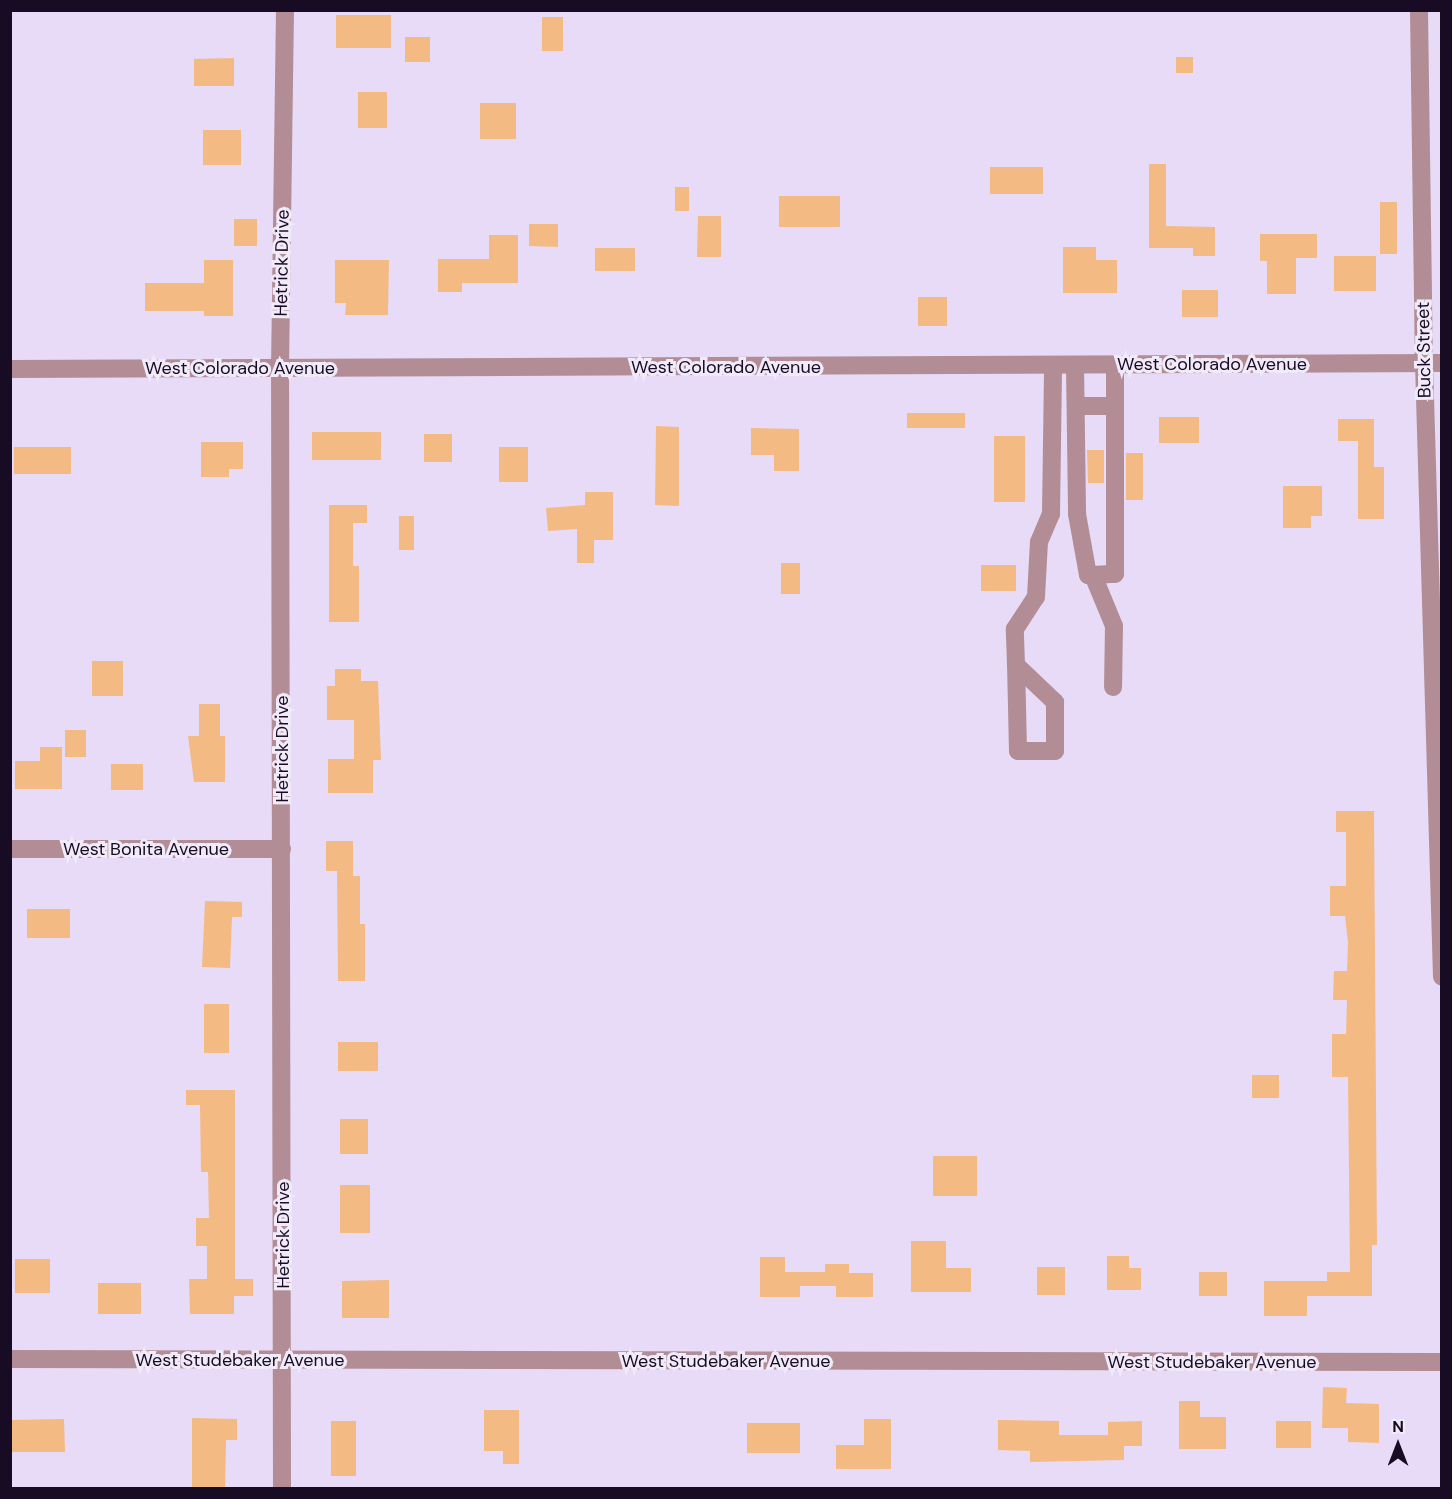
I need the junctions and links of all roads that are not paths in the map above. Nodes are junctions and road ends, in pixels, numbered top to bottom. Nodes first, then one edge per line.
1 (285, 10) edge
2 (1419, 10) edge
3 (1433, 363) edge
4 (1053, 365) junction
5 (1075, 365) junction
6 (1115, 365) junction
7 (280, 368) junction
8 (10, 369) edge
9 (1076, 406) junction
10 (1115, 406) junction
11 (1093, 575) junction
12 (1016, 665) junction
13 (1113, 687) dead end
14 (1441, 825) edge
15 (10, 849) edge
16 (282, 849) junction
17 (1442, 977) edge
18 (10, 1359) edge
19 (283, 1360) junction
20 (1442, 1362) edge
21 (282, 1488) edge

1 - 7 street, Hetrick Drive
2 - 3 street, Buck Street
3 - 6 street, West Colorado Avenue
3 - 14 street, Buck Street
4 - 5 street, West Colorado Avenue
4 - 7 street, West Colorado Avenue
4 - 12 street
5 - 6 street, West Colorado Avenue
5 - 9 street
6 - 10 street
7 - 8 street, West Colorado Avenue
7 - 16 street, Hetrick Drive
9 - 10 street
9 - 11 street
10 - 11 street
11 - 13 street
12 - 12 street
14 - 17 street, Buck Street
15 - 16 street, West Bonita Avenue
16 - 19 street, Hetrick Drive
18 - 19 street, West Studebaker Avenue
19 - 20 street, West Studebaker Avenue
19 - 21 street, Hetrick Drive

